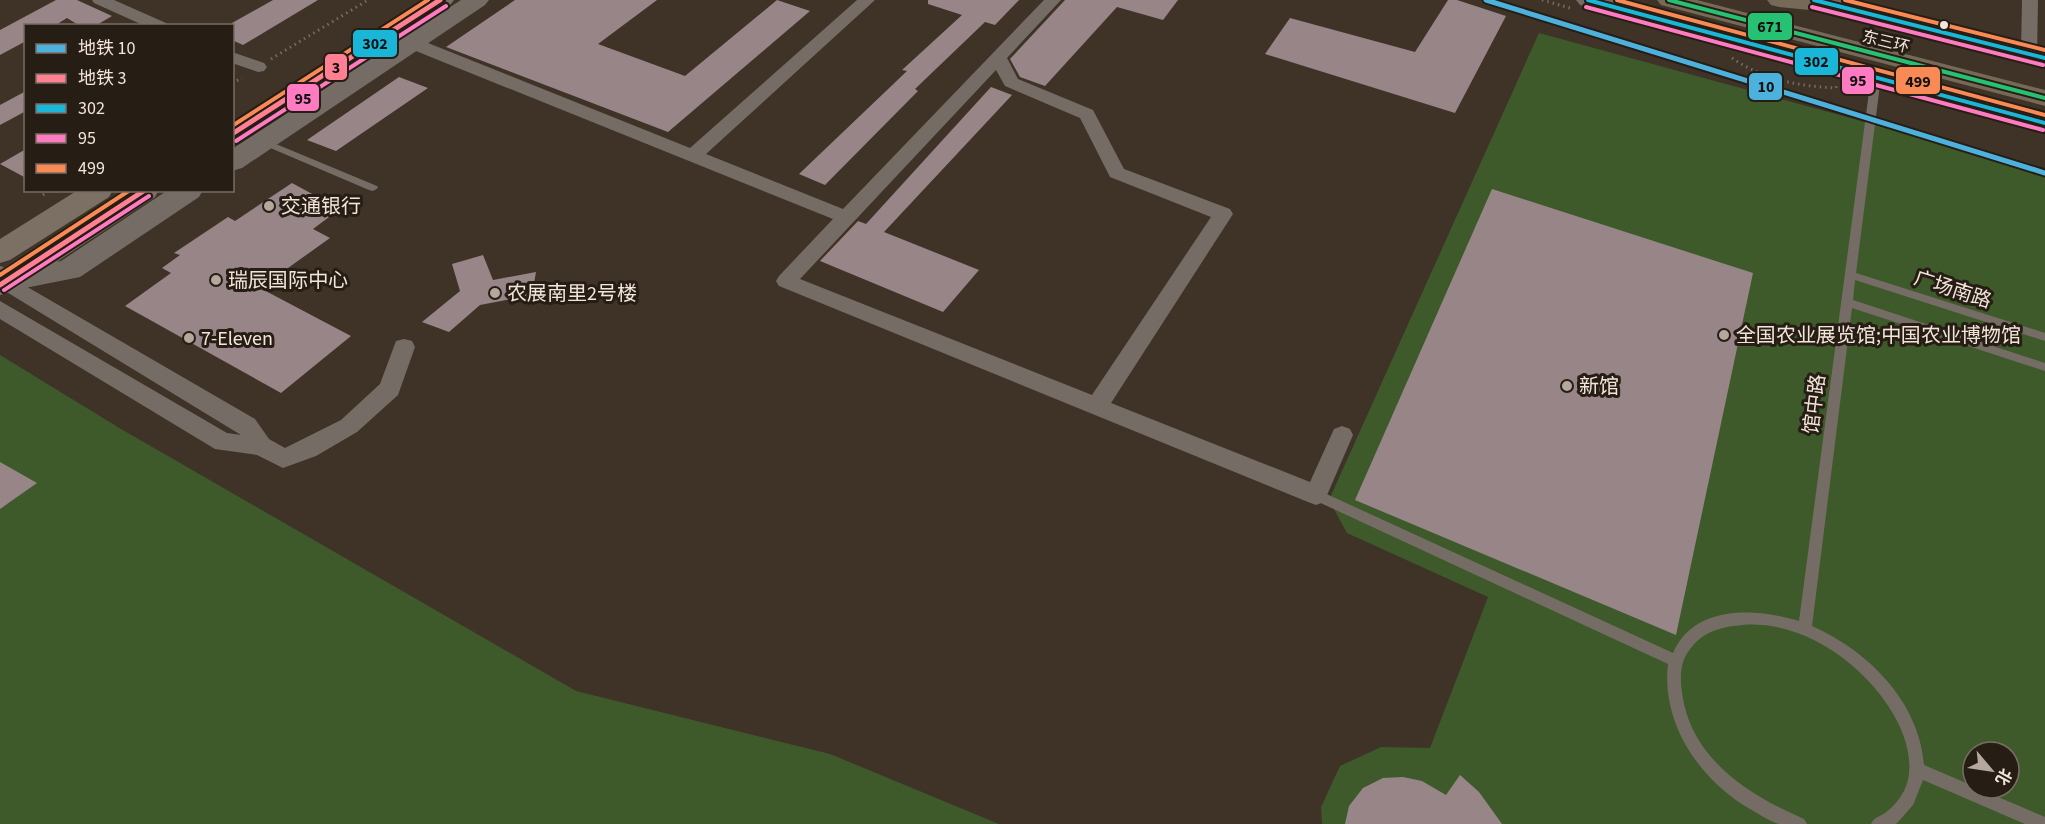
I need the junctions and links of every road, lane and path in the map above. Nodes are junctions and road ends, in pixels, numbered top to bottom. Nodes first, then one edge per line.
1 (100, 0) edge
2 (368, 0) edge
3 (403, 0) edge
4 (442, 0) edge
5 (477, 0) edge
6 (867, 0) edge
7 (1053, 0) edge
8 (1588, 0) edge
9 (1727, 0) edge
10 (1779, 0) edge
11 (1815, 0) edge
12 (2030, 0) edge
13 (1677, 2) edge
14 (1839, 6) junction
15 (155, 24) edge
16 (412, 43) junction
17 (2037, 56) edge
18 (234, 58) edge
19 (999, 58) junction
20 (258, 68) junction
21 (1849, 70) junction
22 (1876, 77) junction
23 (2045, 81) edge
24 (234, 82) edge
25 (2045, 98) edge
26 (234, 106) edge
27 (2045, 123) edge
28 (234, 134) edge
29 (264, 142) junction
30 (693, 155) junction
31 (234, 161) edge
32 (373, 188) dead end
33 (47, 192) edge
34 (97, 192) edge
35 (143, 192) edge
36 (186, 192) edge
37 (43, 195) dead end
38 (846, 218) junction
39 (1851, 275) junction
40 (1, 281) edge
41 (1847, 302) junction
42 (2045, 337) edge
43 (404, 347) dead end
44 (2045, 367) edge
45 (1097, 406) junction
46 (1342, 435) dead end
47 (1316, 495) junction
48 (1805, 628) junction
49 (1676, 661) junction
50 (1917, 770) junction
51 (1773, 820) edge
52 (1798, 824) edge
53 (1880, 824) edge
54 (2043, 824) edge

1 - 15 street
2 - 20 path
3 - 26 main road
4 - 28 main road
5 - 16 street
6 - 30 street
7 - 19 street
8 - 21 street
9 - 23 highway, 东三环
10 - 14 highway
11 - 14 street
12 - 17 street
13 - 21 highway
13 - 25 highway, 东三环
14 - 17 street
16 - 29 street
16 - 30 street
18 - 20 street
19 - 38 street
19 - 45 street
20 - 24 path
21 - 22 street
22 - 27 street
22 - 39 lane, 馆中路
29 - 31 street
29 - 32 lane
30 - 38 street
33 - 37 path
34 - 40 main road
35 - 40 main road
36 - 40 street
38 - 45 street
39 - 41 lane, 馆中路
39 - 42 lane, 广场南路
40 - 43 street
41 - 44 lane
41 - 48 lane, 馆中路
45 - 47 street
46 - 47 street
47 - 49 lane
48 - 49 lane
48 - 50 lane
49 - 51 lane
50 - 53 lane
50 - 54 lane
51 - 52 lane

